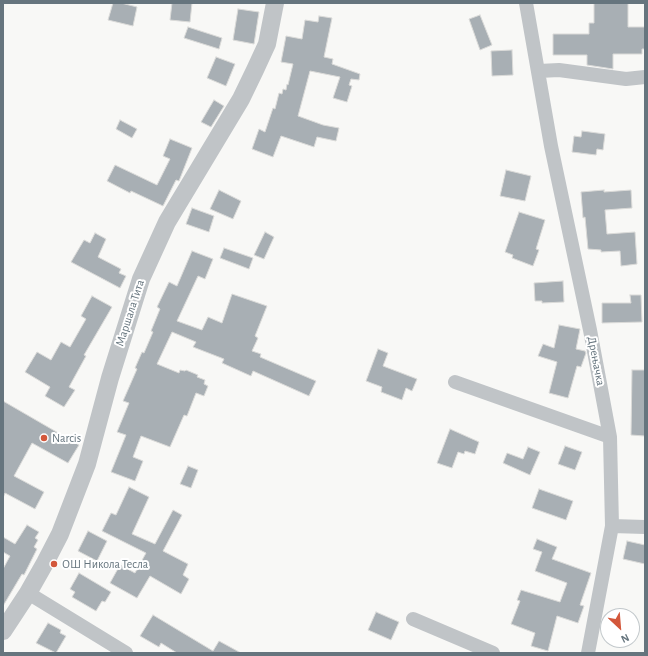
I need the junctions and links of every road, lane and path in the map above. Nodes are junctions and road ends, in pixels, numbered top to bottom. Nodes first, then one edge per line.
1 (275, 3) edge
2 (526, 3) edge
3 (539, 71) junction
4 (645, 77) edge
5 (455, 382) dead end
6 (610, 437) junction
7 (612, 526) junction
8 (645, 527) edge
9 (28, 593) junction
10 (414, 619) dead end
11 (3, 631) edge
12 (126, 653) edge
13 (493, 653) edge
14 (588, 653) edge

1 - 9 street, Маршала Тита
2 - 3 street, Дрењачка
3 - 4 street
3 - 6 street, Дрењачка
5 - 6 street
6 - 7 street, Дрењачка
7 - 8 street
7 - 14 street, Дрењачка
9 - 11 street, Маршала Тита
9 - 12 street
10 - 13 street

